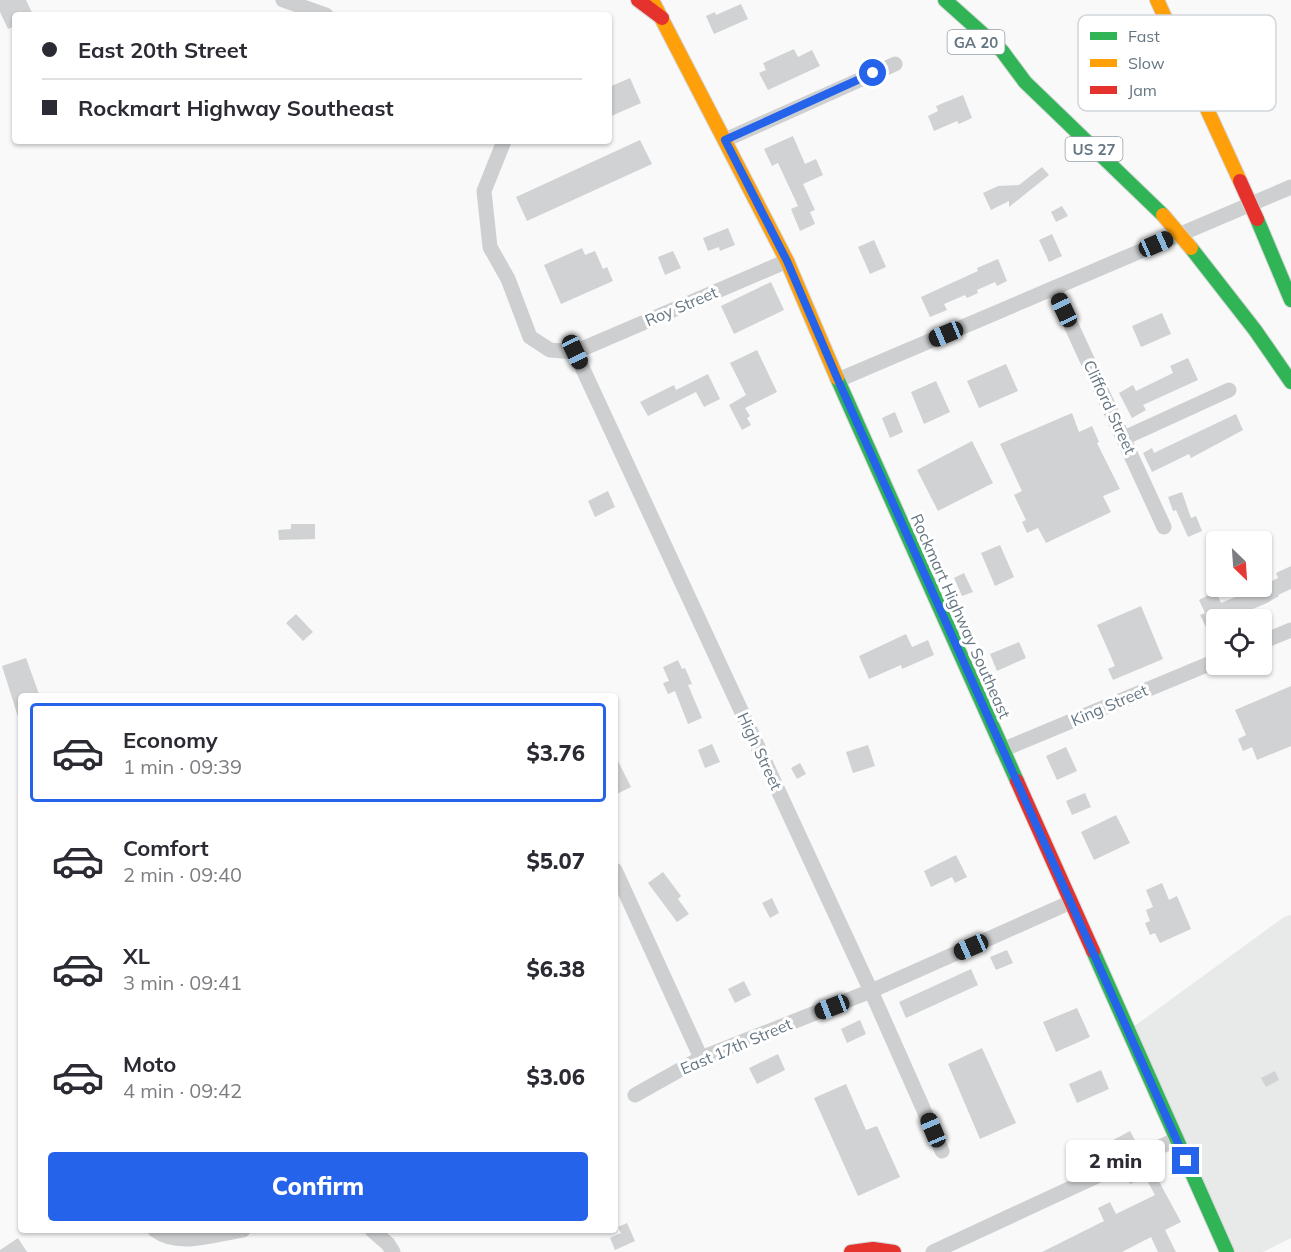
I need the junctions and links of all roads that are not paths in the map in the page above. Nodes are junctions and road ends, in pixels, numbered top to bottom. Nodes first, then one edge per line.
1 (283, 0) edge
2 (638, 0) edge
3 (651, 0) edge
4 (929, 0) edge
5 (945, 0) edge
6 (1151, 0) edge
7 (1157, 0) edge
8 (317, 12) edge
9 (1160, 15) edge
10 (1164, 15) edge
11 (662, 18) junction
12 (895, 64) dead end
13 (1025, 82) junction
14 (1208, 111) edge
15 (725, 140) junction
16 (503, 144) edge
17 (1291, 187) edge
18 (787, 261) junction
19 (1054, 288) junction
20 (1291, 300) edge
21 (575, 352) junction
22 (838, 380) junction
23 (1291, 382) edge
24 (1229, 390) dead end
25 (1124, 438) junction
26 (1164, 527) dead end
27 (1291, 630) edge
28 (1272, 638) edge
29 (1206, 665) edge
30 (1002, 750) junction
31 (618, 877) edge
32 (1071, 902) junction
33 (871, 991) junction
34 (701, 1058) junction
35 (635, 1095) dead end
36 (1177, 1139) junction
37 (942, 1151) dead end
38 (159, 1233) edge
39 (222, 1233) edge
40 (375, 1233) edge
41 (393, 1252) edge
42 (851, 1252) edge
43 (894, 1252) edge
44 (933, 1252) edge
45 (1227, 1252) edge

1 - 8 street
2 - 11 main road
3 - 11 main road, Rockmart Highway Southeast
4 - 13 main road, GA 20
5 - 13 main road, US 27
6 - 9 main road
7 - 10 main road
11 - 15 main road, Rockmart Highway Southeast
12 - 15 street
13 - 23 main road, US 27, bridge
14 - 20 main road, bridge
15 - 18 main road, Rockmart Highway Southeast
16 - 21 street
17 - 19 street
18 - 21 street, Roy Street
18 - 22 main road, Rockmart Highway Southeast
19 - 22 street
19 - 25 street, Clifford Street
21 - 33 street, High Street
22 - 30 main road, Rockmart Highway Southeast
24 - 25 street
25 - 26 street, Clifford Street
27 - 28 street
29 - 30 street, King Street
30 - 32 main road, Rockmart Highway Southeast
31 - 34 street
32 - 33 street, East 17th Street
32 - 36 main road, Rockmart Highway Southeast
33 - 34 street, East 17th Street
33 - 37 street, High Street
34 - 35 street, East 17th Street
36 - 44 street
36 - 45 main road, Rockmart Highway Southeast
38 - 39 street
40 - 41 street
42 - 43 main road

